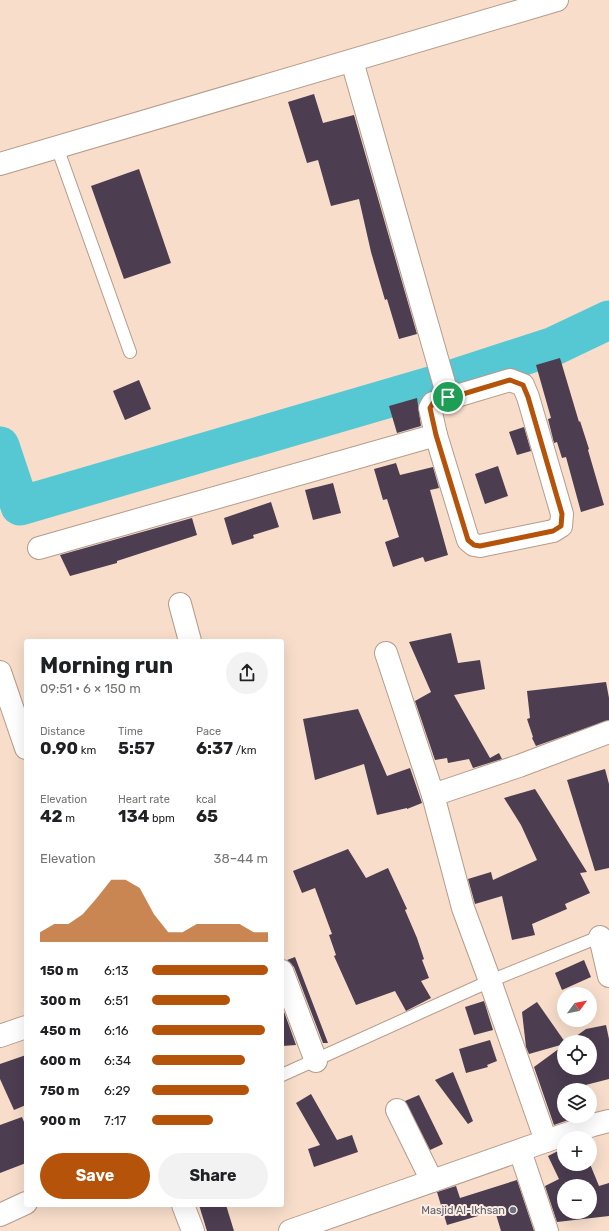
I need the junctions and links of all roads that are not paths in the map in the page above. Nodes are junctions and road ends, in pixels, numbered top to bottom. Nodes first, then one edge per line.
1 (557, 0) edge
2 (352, 61) junction
3 (57, 147) junction
4 (0, 164) edge
5 (130, 352) dead end
6 (445, 387) junction
7 (436, 435) junction
8 (38, 548) dead end
9 (180, 604) dead end
10 (189, 639) edge
11 (386, 653) dead end
12 (0, 672) edge
13 (609, 732) edge
14 (24, 742) edge
15 (433, 795) junction
16 (605, 935) edge
17 (284, 976) edge
18 (609, 976) edge
19 (490, 981) junction
20 (24, 1029) edge
21 (0, 1036) edge
22 (316, 1061) junction
23 (284, 1074) edge
24 (397, 1110) dead end
25 (609, 1121) edge
26 (546, 1141) junction
27 (520, 1151) junction
28 (432, 1181) junction
29 (24, 1204) edge
30 (184, 1207) edge
31 (0, 1215) edge
32 (192, 1231) edge
33 (290, 1231) edge
34 (547, 1231) edge

1 - 2 street
2 - 3 street
2 - 6 street
3 - 4 street
3 - 5 lane
6 - 7 street
6 - 7 street
7 - 8 street
9 - 10 street
11 - 15 street
12 - 14 street
13 - 15 street
15 - 19 street
16 - 18 street
16 - 19 lane
17 - 22 street
19 - 22 lane
19 - 26 street
20 - 21 street
22 - 23 lane
24 - 28 street
25 - 26 street
26 - 27 street
27 - 28 street
27 - 34 street
28 - 33 street
29 - 31 street
30 - 32 street

